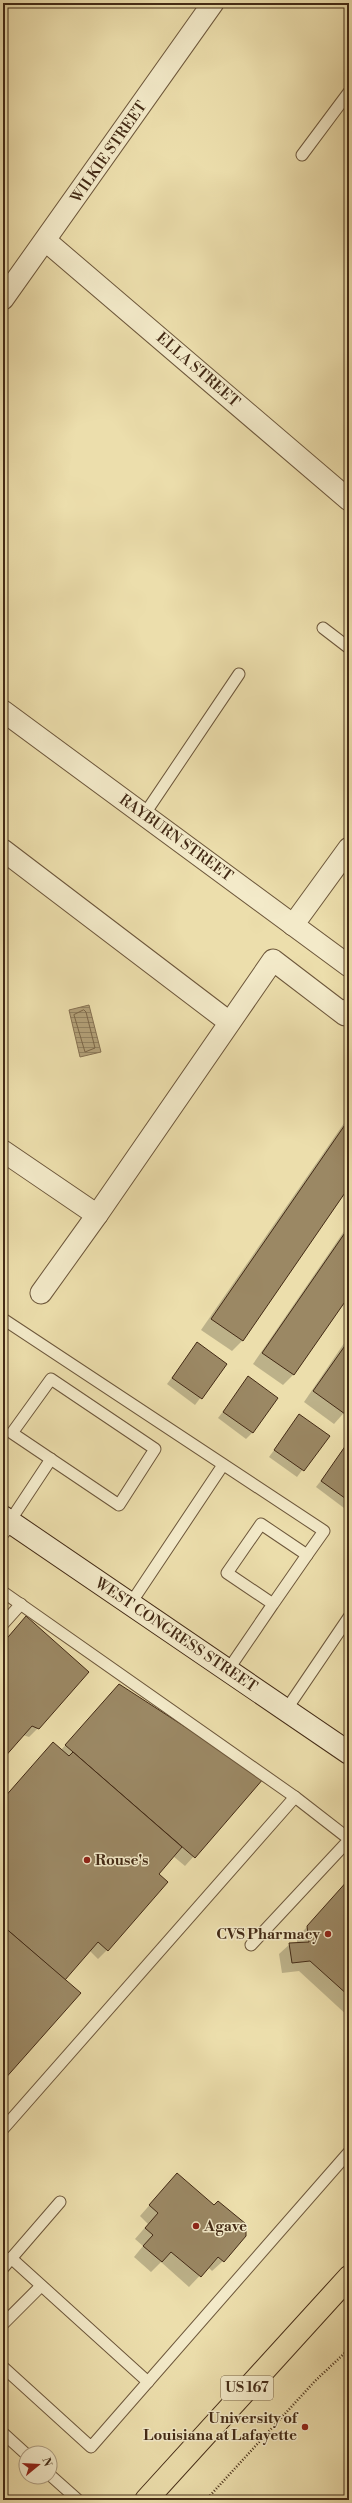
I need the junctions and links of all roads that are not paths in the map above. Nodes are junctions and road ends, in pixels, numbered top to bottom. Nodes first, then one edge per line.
1 (207, 5) edge
2 (349, 92) edge
3 (302, 155) dead end
4 (46, 241) junction
5 (3, 299) edge
6 (349, 500) edge
7 (323, 628) dead end
8 (349, 648) edge
9 (239, 674) dead end
10 (3, 711) edge
11 (144, 815) junction
12 (349, 848) edge
13 (3, 850) edge
14 (293, 925) junction
15 (349, 966) edge
16 (349, 1010) edge
17 (229, 1022) junction
18 (3, 1151) edge
19 (97, 1215) junction
20 (40, 1293) dead end
21 (3, 1319) edge
22 (51, 1459) junction
23 (223, 1465) junction
24 (7, 1524) edge
25 (307, 1555) junction
26 (3, 1592) edge
27 (131, 1603) junction
28 (21, 1604) junction
29 (273, 1604) junction
30 (349, 1617) edge
31 (3, 1624) edge
32 (228, 1670) junction
33 (286, 1710) junction
34 (349, 1753) edge
35 (295, 1797) junction
36 (349, 1839) edge
37 (251, 1945) dead end
38 (3, 2129) edge
39 (349, 2152) edge
40 (60, 2202) dead end
41 (12, 2258) junction
42 (3, 2268) edge
43 (349, 2277) edge
44 (42, 2286) junction
45 (3, 2324) edge
46 (3, 2367) edge
47 (148, 2382) junction
48 (3, 2433) edge
49 (18, 2447) edge
50 (58, 2482) edge
51 (77, 2499) dead end
52 (146, 2500) edge

1 - 4 street, WILKIE STREET
2 - 3 lane
4 - 5 street, WILKIE STREET
4 - 6 street, ELLA STREET
7 - 8 lane
9 - 11 lane
10 - 11 street, RAYBURN STREET
11 - 14 street, RAYBURN STREET
12 - 14 street
13 - 17 street
14 - 15 street, RAYBURN STREET
16 - 17 street
17 - 19 street
18 - 19 street
19 - 20 street
21 - 23 lane
22 - 22 lane
22 - 24 lane
23 - 25 lane
23 - 27 lane
24 - 27 main road, WEST CONGRESS STREET
25 - 29 lane
25 - 29 lane
26 - 28 lane
27 - 32 main road, WEST CONGRESS STREET
28 - 31 lane
28 - 35 lane
29 - 32 lane
30 - 33 lane
32 - 33 main road, WEST CONGRESS STREET
33 - 34 main road, WEST CONGRESS STREET
35 - 36 lane
35 - 38 lane
36 - 37 lane
39 - 47 lane
40 - 41 lane
41 - 42 lane
41 - 44 lane
43 - 52 main road, US 167
44 - 45 lane
44 - 47 lane
46 - 47 lane
48 - 49 lane
50 - 51 lane

